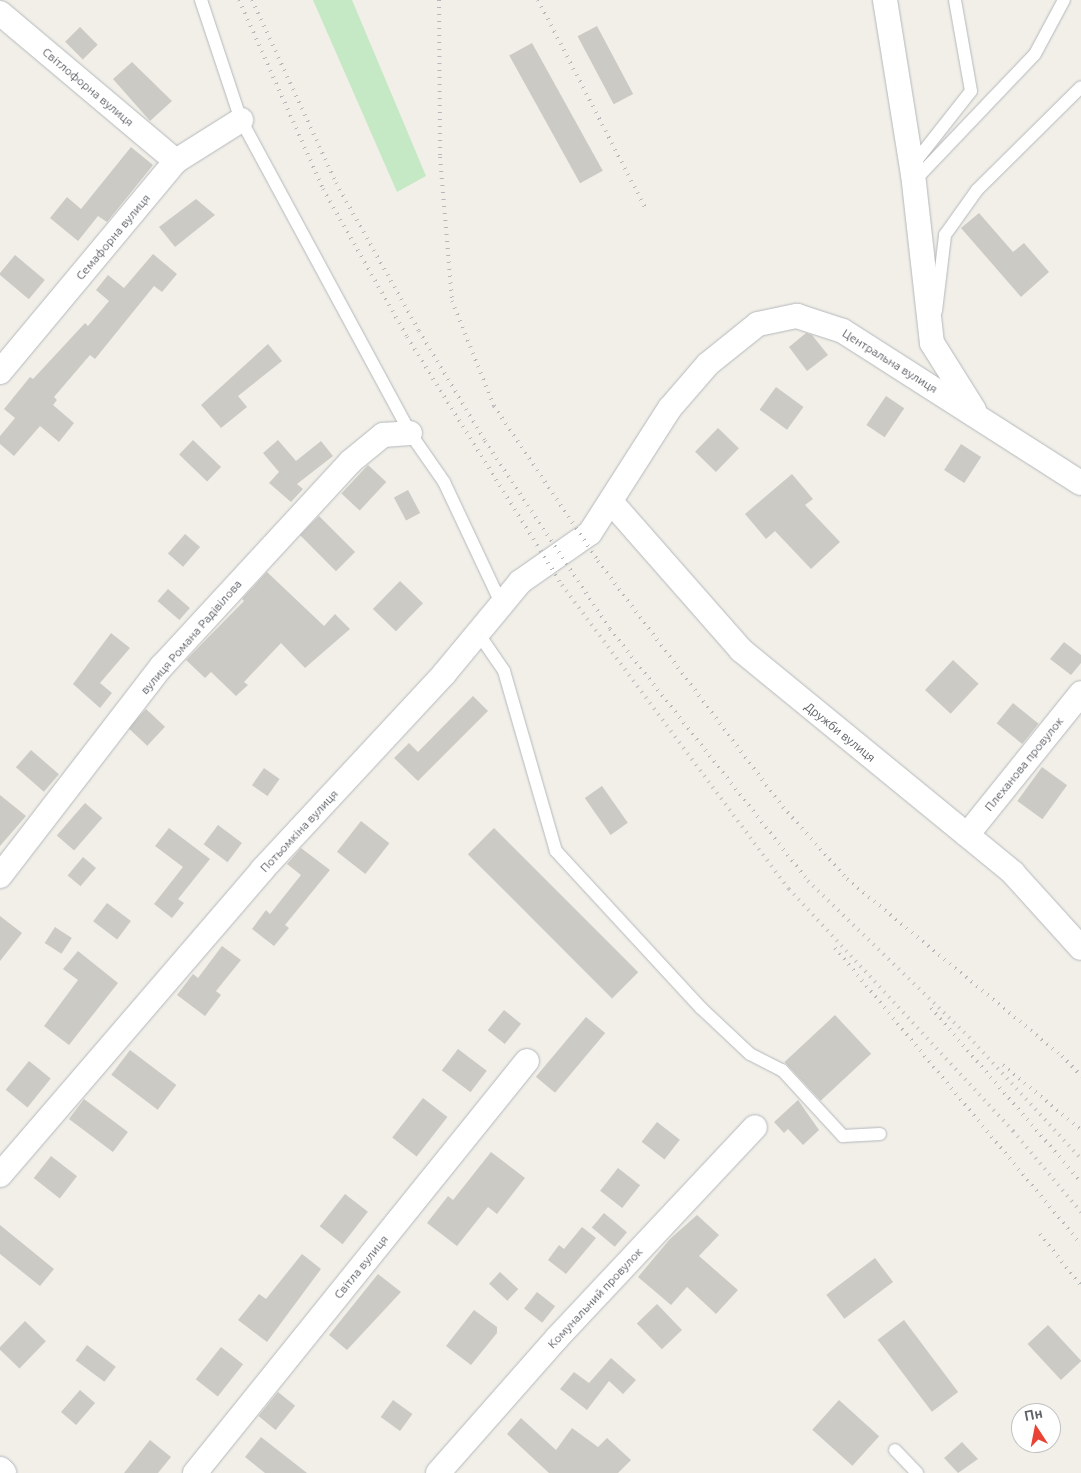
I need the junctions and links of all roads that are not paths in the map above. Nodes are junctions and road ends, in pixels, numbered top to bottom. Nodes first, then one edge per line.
1 (201, 0) edge
2 (885, 0) edge
3 (955, 0) edge
4 (1064, 0) edge
5 (0, 12) edge
6 (1081, 87) edge
7 (241, 120) junction
8 (176, 161) junction
9 (913, 174) junction
10 (932, 343) junction
11 (0, 372) edge
12 (978, 416) junction
13 (410, 433) junction
14 (1081, 483) edge
15 (612, 503) junction
16 (502, 605) junction
17 (478, 633) junction
18 (1081, 693) edge
19 (968, 835) junction
20 (0, 876) edge
21 (1081, 948) edge
22 (527, 1061) dead end
23 (756, 1127) dead end
24 (880, 1134) dead end
25 (0, 1175) edge
26 (896, 1450) dead end
27 (195, 1473) edge
28 (438, 1473) edge
29 (917, 1473) edge

1 - 7 lane
2 - 9 street
3 - 9 lane
4 - 9 lane
5 - 8 street, Світлофорна вулиця
6 - 10 lane
7 - 8 street, Семафорна вулиця
7 - 13 lane
8 - 11 street, Семафорна вулиця
9 - 10 street
10 - 12 street
12 - 14 street, Центральна вулиця
12 - 15 street, Центральна вулиця
13 - 16 lane
13 - 20 street, вулиця Романа Радівілова
15 - 16 street, Потьомкіна вулиця
15 - 19 street, Дружби вулиця
16 - 17 street, Потьомкіна вулиця
17 - 24 lane
17 - 25 street, Потьомкіна вулиця
18 - 19 street, Плеханова провулок
19 - 21 street, Дружби вулиця
22 - 27 street, Світла вулиця
23 - 28 street, Комунальний провулок
26 - 29 lane

